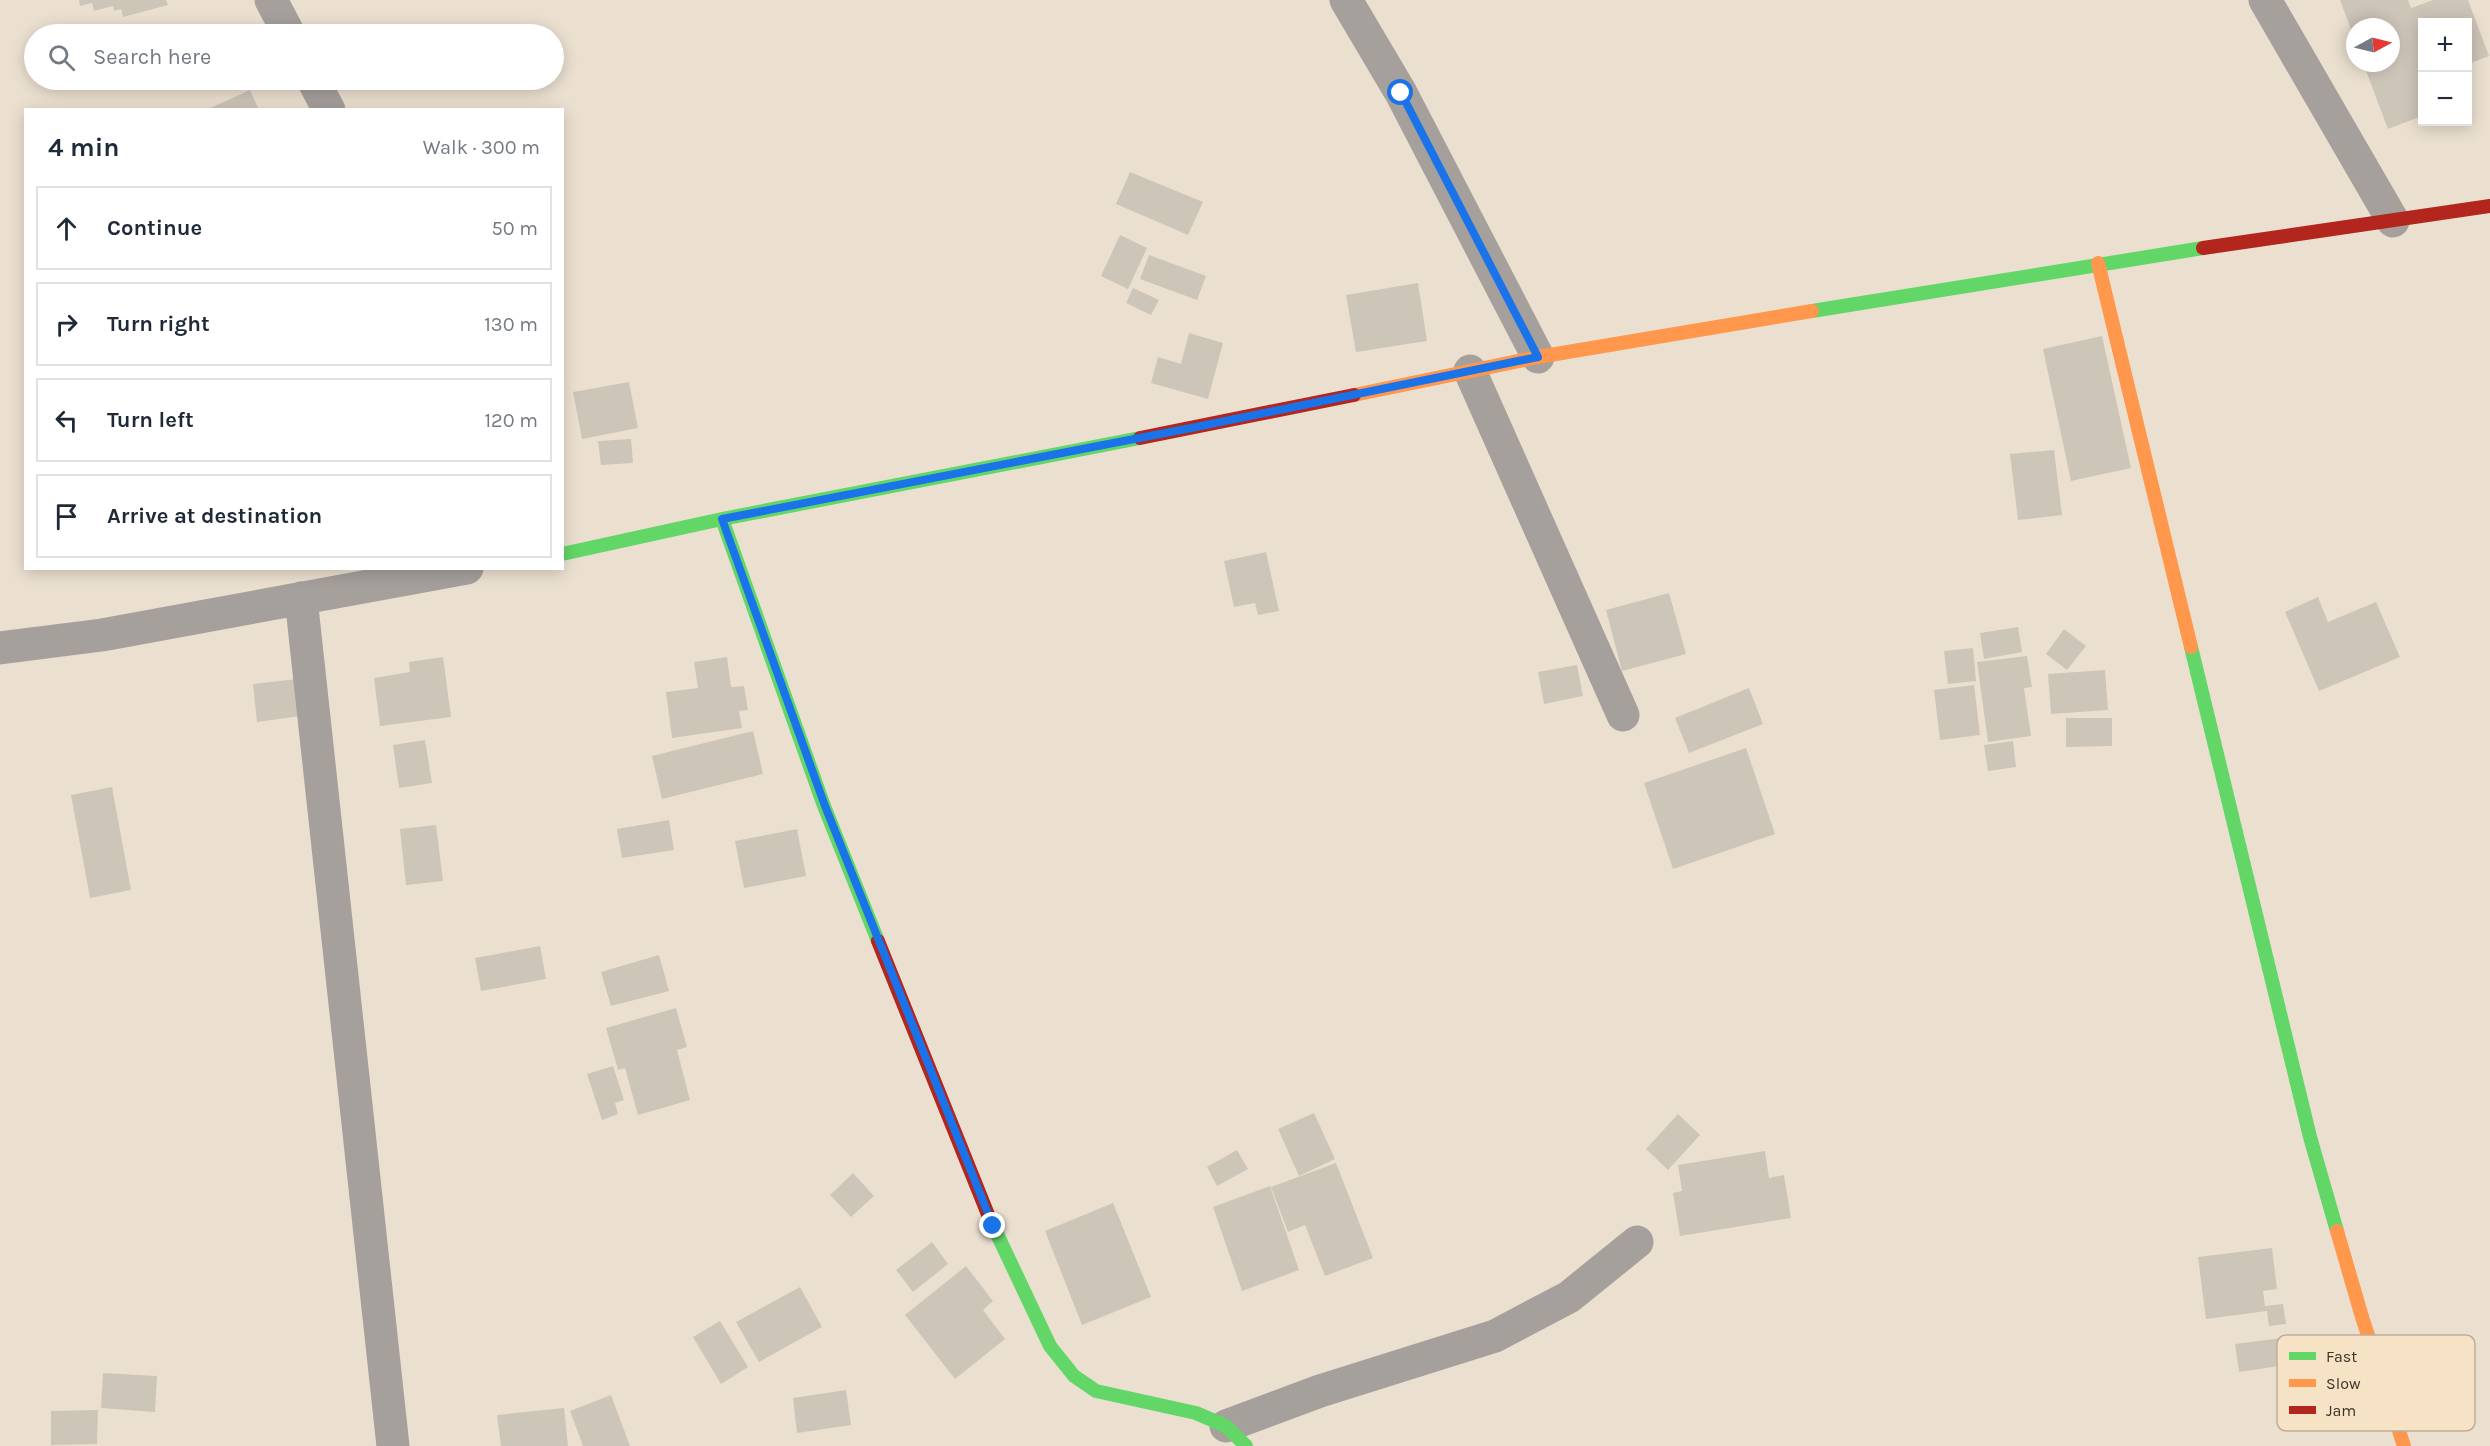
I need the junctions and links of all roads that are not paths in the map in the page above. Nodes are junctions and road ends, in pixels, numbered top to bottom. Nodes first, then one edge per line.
1 (271, 0) edge
2 (1346, 0) edge
3 (2265, 0) edge
4 (284, 24) edge
5 (318, 90) edge
6 (328, 108) edge
7 (2490, 206) edge
8 (2393, 222) junction
9 (2098, 263) junction
10 (1538, 357) junction
11 (1470, 370) junction
12 (722, 519) junction
13 (564, 553) edge
14 (455, 570) edge
15 (301, 598) junction
16 (0, 648) edge
17 (1623, 715) dead end
18 (1637, 1242) dead end
19 (2368, 1335) edge
20 (2399, 1431) edge
21 (1236, 1436) edge
22 (393, 1446) edge
23 (2404, 1446) edge

1 - 4 street
2 - 10 street
3 - 8 street
5 - 6 street
7 - 8 street
8 - 9 street
9 - 10 street
9 - 19 street
10 - 11 street
11 - 12 street
11 - 17 street
12 - 13 street
12 - 21 street
14 - 15 street
15 - 16 street
15 - 22 street
18 - 21 street
20 - 23 street

